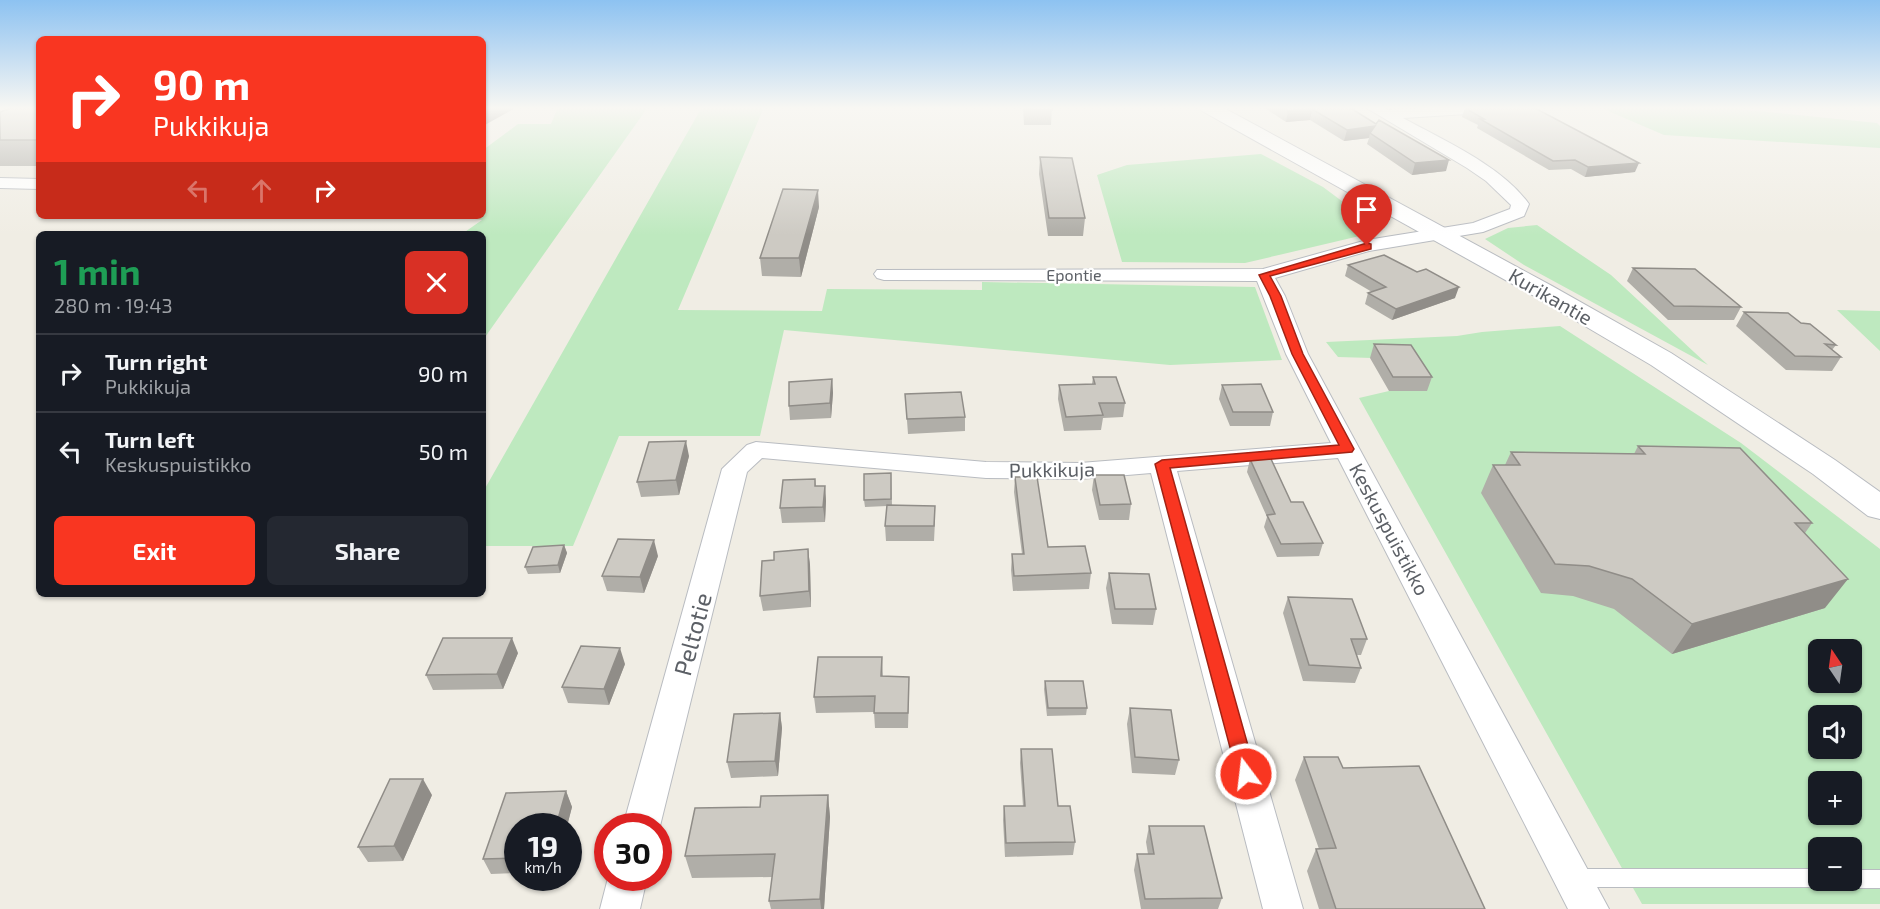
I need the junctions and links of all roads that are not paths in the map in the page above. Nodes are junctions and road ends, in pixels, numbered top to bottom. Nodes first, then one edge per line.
1 (1285, 149) edge
2 (1444, 149) edge
3 (0, 183) edge
4 (36, 183) edge
5 (1439, 234) junction
6 (884, 274) dead end
7 (1264, 275) junction
8 (1348, 449) junction
9 (756, 450) joint
10 (1162, 464) junction
11 (1880, 508) edge
12 (644, 813) edge
13 (1572, 878) junction
14 (1808, 878) edge
15 (1862, 879) edge
16 (1880, 879) edge
17 (625, 891) edge
18 (620, 909) edge
19 (1283, 909) edge
20 (1589, 909) edge

1 - 5 street, Kurikantie
2 - 5 street
3 - 4 street
5 - 7 street
5 - 11 street, Kurikantie
6 - 7 street, Epontie
7 - 8 street, Keskuspuistikko
8 - 10 street, Pukkikuja
8 - 13 street, Keskuspuistikko
9 - 10 street, Pukkikuja
9 - 12 street, Peltotie
10 - 19 street
13 - 14 lane
13 - 20 street, Keskuspuistikko
15 - 16 lane
17 - 18 street

